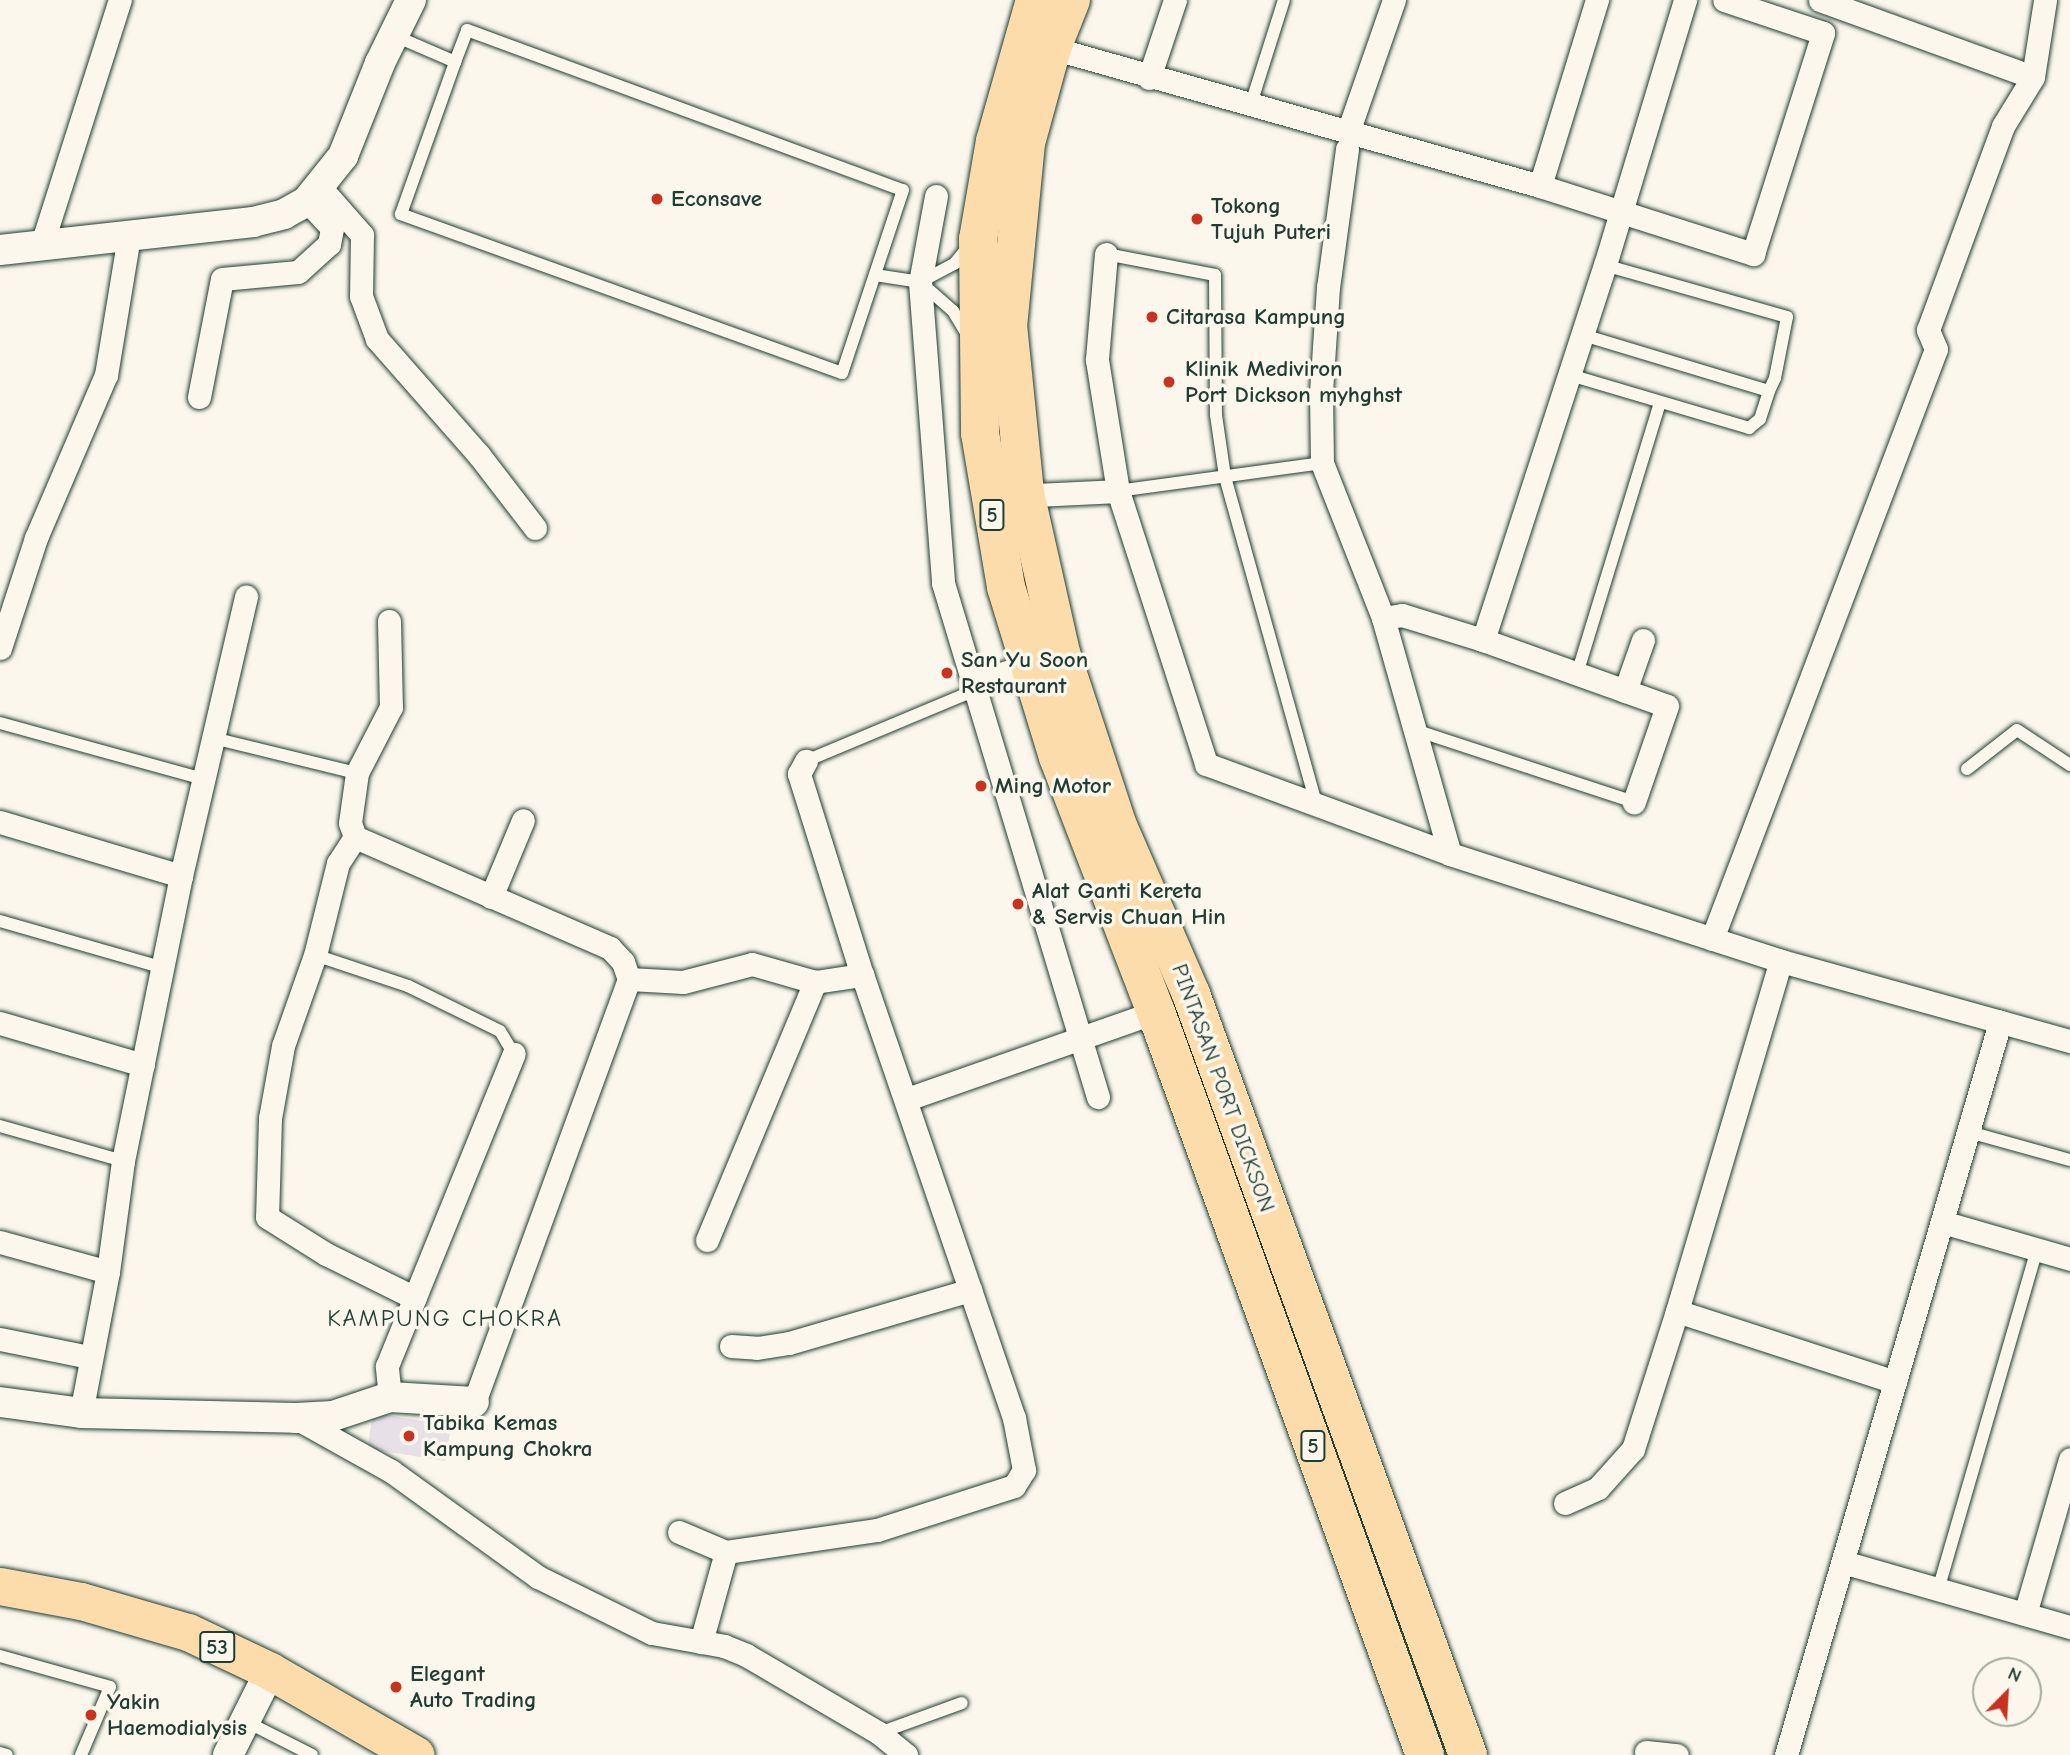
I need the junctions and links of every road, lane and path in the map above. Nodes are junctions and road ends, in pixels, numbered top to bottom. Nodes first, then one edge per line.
1 (120, 0) edge
2 (411, 0) edge
3 (1035, 0) edge
4 (1071, 0) edge
5 (1175, 0) edge
6 (1284, 0) edge
7 (1394, 0) edge
8 (1597, 0) edge
9 (1685, 0) edge
10 (1724, 0) edge
11 (1820, 0) edge
12 (2045, 0) edge
13 (392, 35) junction
14 (1052, 48) junction
15 (455, 62) junction
16 (2033, 77) junction
17 (1149, 78) junction
18 (1250, 107) junction
19 (1347, 141) junction
20 (1540, 186) junction
21 (313, 194) junction
22 (936, 195) dead end
23 (1620, 213) junction
24 (982, 218) junction
25 (129, 236) junction
26 (41, 247) junction
27 (0, 250) edge
28 (1106, 254) joint
29 (1605, 265) junction
30 (875, 275) junction
31 (920, 282) junction
32 (1583, 335) junction
33 (1570, 374) junction
34 (978, 386) junction
35 (1769, 391) junction
36 (199, 397) dead end
37 (1660, 402) junction
38 (1322, 463) junction
39 (1225, 477) junction
40 (1118, 491) junction
41 (1008, 498) junction
42 (535, 528) dead end
43 (246, 596) dead end
44 (1383, 618) junction
45 (389, 621) dead end
46 (1483, 640) junction
47 (1643, 640) dead end
48 (0, 648) edge
49 (1028, 665) junction
50 (1577, 674) junction
51 (973, 691) junction
52 (1625, 691) junction
53 (0, 723) edge
54 (1415, 730) junction
55 (213, 738) junction
56 (806, 761) joint
57 (2070, 765) edge
58 (1967, 769) dead end
59 (357, 773) junction
60 (204, 779) junction
61 (1634, 802) joint
62 (1316, 803) junction
63 (523, 820) dead end
64 (0, 822) edge
65 (1118, 826) junction
66 (355, 837) junction
67 (1450, 854) junction
68 (181, 876) junction
69 (491, 897) junction
70 (0, 921) edge
71 (1712, 939) junction
72 (315, 955) junction
73 (1782, 961) junction
74 (164, 968) junction
75 (862, 975) junction
76 (629, 979) junction
77 (815, 982) junction
78 (1156, 1012) junction
79 (2000, 1021) junction
80 (0, 1023) edge
81 (1083, 1035) junction
82 (2070, 1041) edge
83 (514, 1054) joint
84 (143, 1065) junction
85 (1098, 1097) dead end
86 (906, 1100) junction
87 (1236, 1122) junction
88 (0, 1126) edge
89 (1969, 1132) junction
90 (2070, 1160) edge
91 (123, 1161) junction
92 (1942, 1222) junction
93 (708, 1240) dead end
94 (0, 1242) edge
95 (2038, 1250) junction
96 (2070, 1259) edge
97 (108, 1272) junction
98 (970, 1290) junction
99 (415, 1298) junction
100 (1677, 1311) junction
101 (0, 1339) edge
102 (731, 1346) dead end
103 (89, 1357) junction
104 (1895, 1382) junction
105 (390, 1397) junction
106 (0, 1402) edge
107 (474, 1402) joint
108 (81, 1412) junction
109 (296, 1418) junction
110 (2070, 1460) edge
111 (1565, 1503) dead end
112 (679, 1532) dead end
113 (726, 1552) junction
114 (1843, 1562) junction
115 (0, 1586) edge
116 (1938, 1590) junction
117 (2025, 1614) junction
118 (2070, 1627) edge
119 (701, 1642) junction
120 (0, 1656) edge
121 (270, 1671) junction
122 (962, 1703) dead end
123 (245, 1721) junction
124 (879, 1732) junction
125 (1646, 1752) dead end
126 (0, 1753) edge
127 (7, 1755) edge
128 (81, 1755) edge
129 (228, 1755) edge
130 (312, 1755) edge
131 (416, 1755) edge
132 (906, 1755) edge
133 (1425, 1755) edge
134 (1468, 1755) edge
135 (1677, 1755) edge
136 (1786, 1755) edge

1 - 26 street
2 - 13 street
3 - 24 highway, PINTASAN PORT DICKSON / 5
4 - 14 highway, PINTASAN PORT DICKSON / 5
5 - 17 street
6 - 18 lane
7 - 19 street
8 - 20 street
9 - 23 street
10 - 23 street
11 - 16 street
12 - 16 street
13 - 15 lane
13 - 21 street
14 - 17 street
14 - 41 highway, PINTASAN PORT DICKSON / 5
15 - 30 lane
15 - 30 lane
16 - 71 street
17 - 18 street
18 - 19 street
19 - 20 street
19 - 38 street
20 - 23 street
21 - 25 street
21 - 36 street
21 - 42 street
22 - 31 street
23 - 29 street
24 - 31 lane
24 - 34 highway, PINTASAN PORT DICKSON / 5
25 - 26 street
25 - 48 street
26 - 27 street
28 - 39 lane
28 - 40 street
29 - 32 street
29 - 35 lane
30 - 31 lane
31 - 34 lane
31 - 51 street
32 - 33 street
32 - 35 lane
33 - 37 lane
33 - 46 street
34 - 41 highway, PINTASAN PORT DICKSON / 5
35 - 37 lane
37 - 50 lane
38 - 39 lane
38 - 44 street
39 - 40 lane
39 - 62 lane
40 - 41 street
40 - 62 street
41 - 49 highway, PINTASAN PORT DICKSON / 5
41 - 65 highway, PINTASAN PORT DICKSON / 5
43 - 55 street
44 - 46 street
44 - 54 street
45 - 59 street
46 - 50 street
47 - 52 street
49 - 51 street
49 - 78 highway, PINTASAN PORT DICKSON / 5
50 - 52 street
51 - 56 lane
51 - 81 street
52 - 61 street
53 - 60 lane
54 - 61 lane
54 - 67 street
55 - 59 lane
55 - 60 street
56 - 75 street
57 - 58 lane
59 - 66 street
60 - 68 street
62 - 67 street
63 - 69 street
64 - 68 street
65 - 78 highway
65 - 87 highway, PINTASAN PORT DICKSON / 5
66 - 69 street
66 - 72 street
67 - 71 street
68 - 74 street
69 - 76 street
70 - 74 lane
71 - 73 street
72 - 83 lane
72 - 99 street
73 - 79 street
73 - 100 street
74 - 84 street
75 - 77 street
75 - 86 street
76 - 77 street
76 - 107 street
77 - 93 street
78 - 81 street
78 - 87 highway
78 - 133 highway, PINTASAN PORT DICKSON / 5
79 - 82 street
79 - 89 street
80 - 84 street
81 - 85 street
81 - 86 street
83 - 99 street
84 - 91 street
86 - 98 street
87 - 134 highway, PINTASAN PORT DICKSON / 5
88 - 91 lane
89 - 90 lane
89 - 92 street
91 - 97 street
92 - 95 street
92 - 104 street
94 - 97 street
95 - 96 street
95 - 116 lane
97 - 103 street
98 - 102 street
98 - 113 street
99 - 105 street
100 - 104 street
100 - 111 street
101 - 103 street
103 - 108 street
104 - 114 street
105 - 107 street
105 - 109 street
106 - 108 street
108 - 109 street
109 - 119 street
110 - 117 street
112 - 113 street
113 - 119 street
114 - 116 street
114 - 136 street
115 - 121 main road, 53
116 - 117 street
117 - 118 street
119 - 124 street
120 - 128 lane
121 - 123 street
121 - 131 main road, 53
122 - 124 lane
123 - 129 street
123 - 130 lane
124 - 132 street
125 - 135 street
126 - 127 lane

